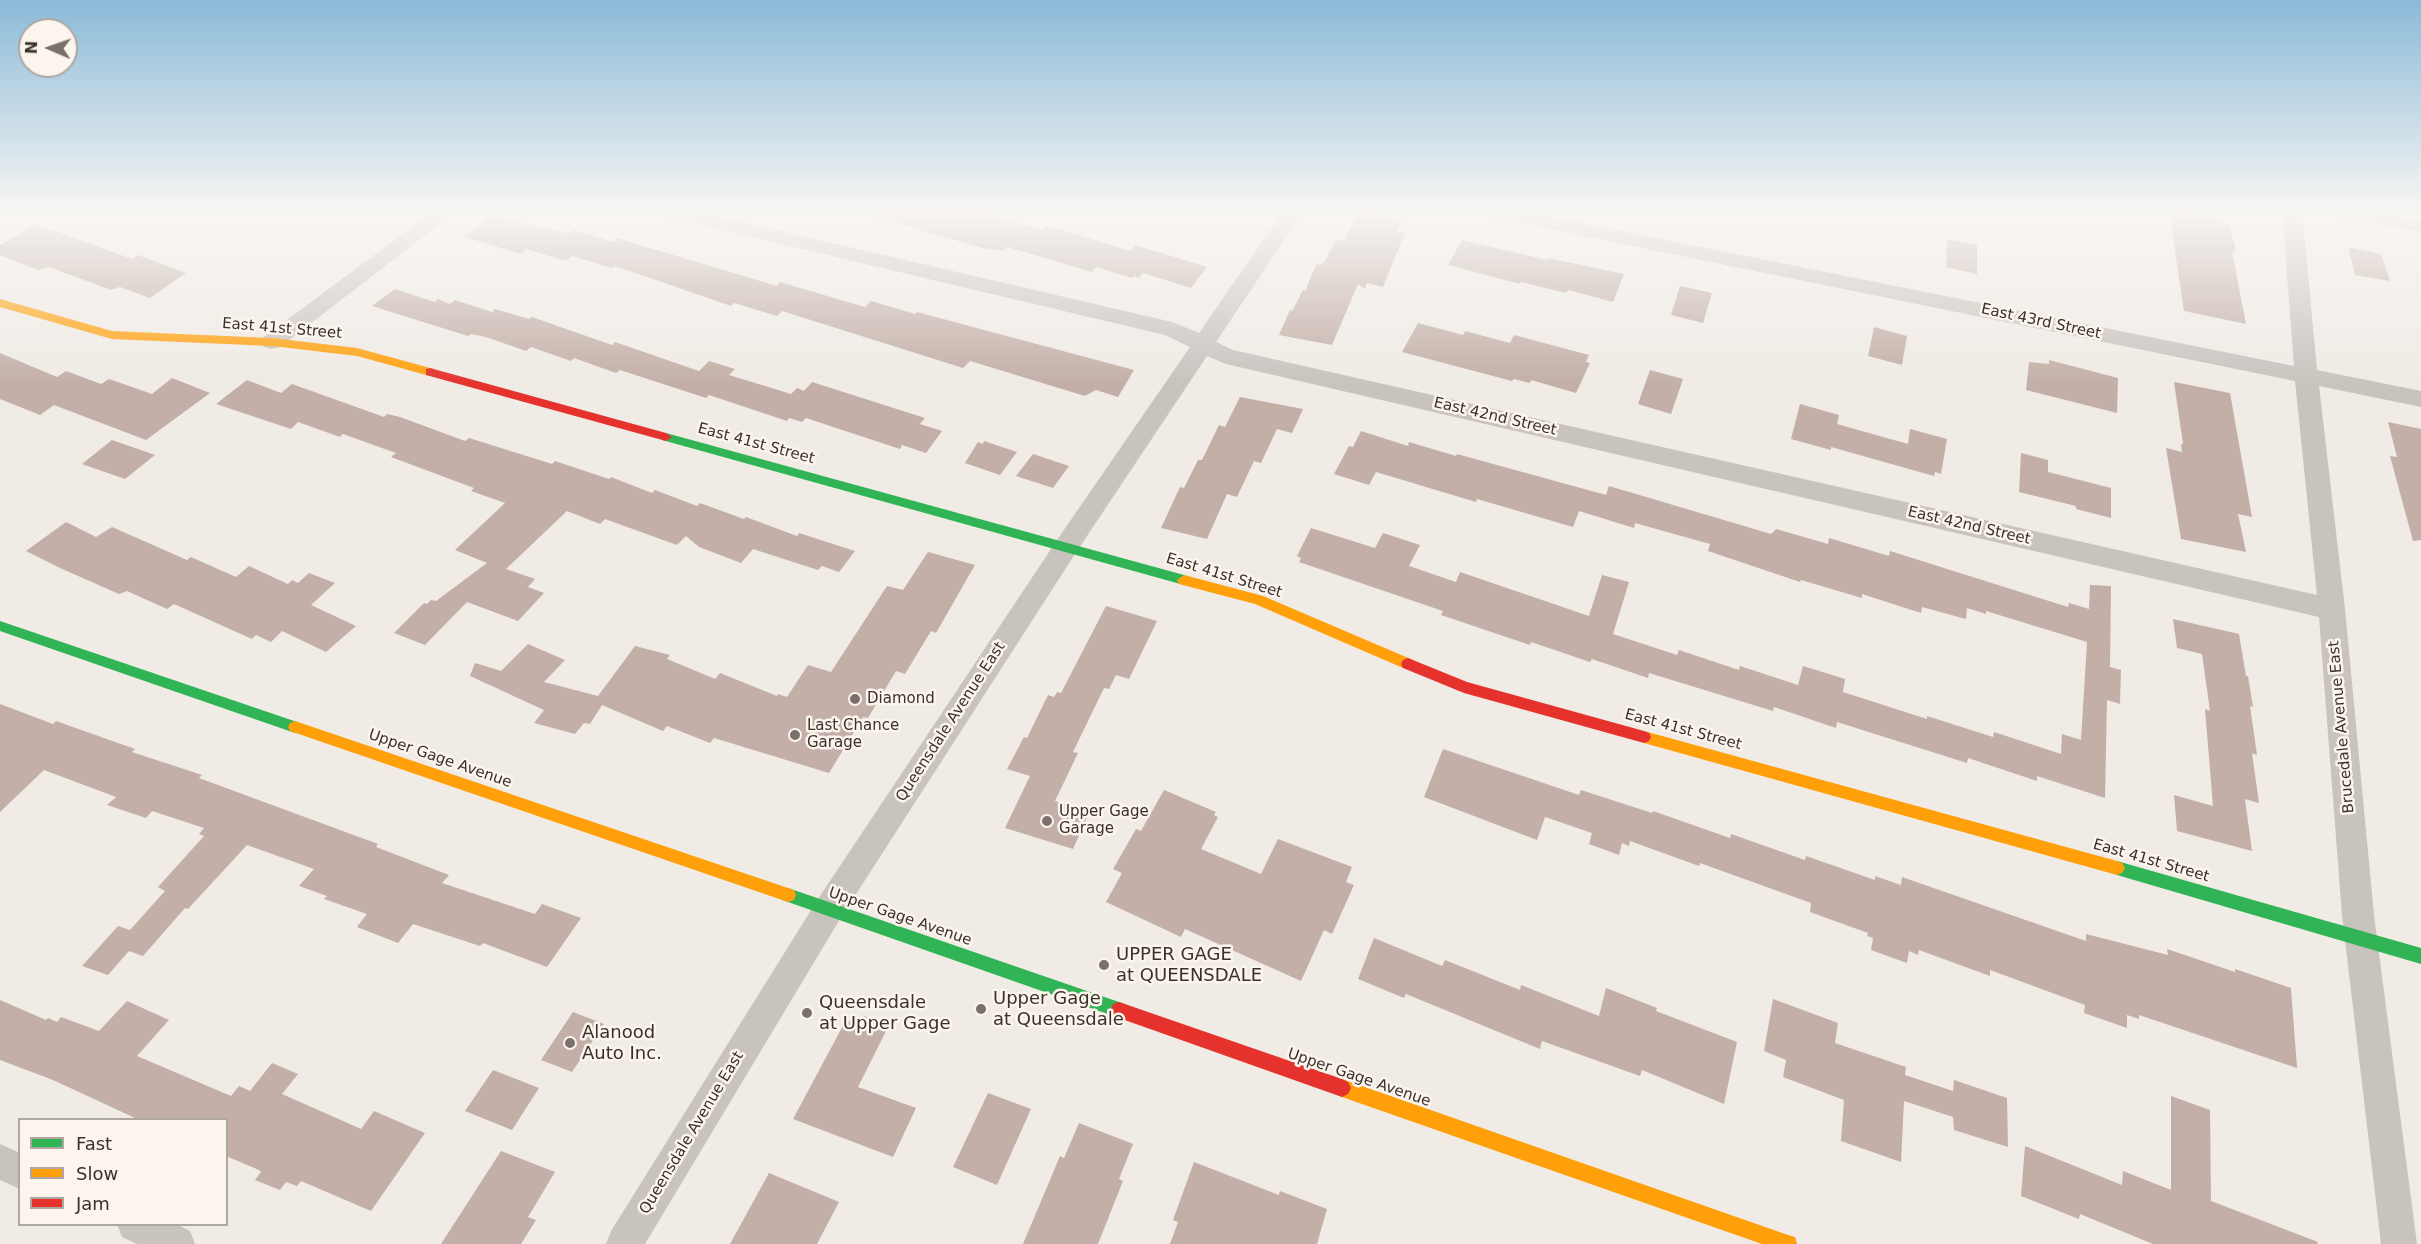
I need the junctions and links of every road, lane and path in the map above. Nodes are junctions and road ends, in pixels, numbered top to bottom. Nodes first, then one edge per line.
1 (371, 268) edge
2 (911, 268) edge
3 (1255, 268) edge
4 (1774, 268) edge
5 (2297, 268) edge
6 (0, 303) edge
7 (272, 342) junction
8 (1203, 345) junction
9 (2306, 375) junction
10 (2421, 399) edge
11 (1066, 547) junction
12 (2332, 609) junction
13 (0, 626) edge
14 (829, 909) junction
15 (2362, 940) junction
16 (2421, 956) edge
17 (0, 1162) edge
18 (18, 1170) edge
19 (139, 1226) edge
20 (177, 1244) edge
21 (624, 1244) edge
22 (1788, 1244) edge
23 (2399, 1244) edge

1 - 7 street
2 - 8 street, East 42nd Street
3 - 8 street, Queensdale Avenue East
4 - 9 street, East 43rd Street
5 - 9 street, Brucedale Avenue East
6 - 7 street, East 41st Street
7 - 11 street, East 41st Street
8 - 11 street, Queensdale Avenue East
8 - 12 street, East 42nd Street
9 - 10 street, East 43rd Street
9 - 12 street, Brucedale Avenue East
11 - 14 street, Queensdale Avenue East
11 - 15 street, East 41st Street
12 - 15 street, Brucedale Avenue East
13 - 14 street, Upper Gage Avenue
14 - 21 street, Queensdale Avenue East
14 - 22 street, Upper Gage Avenue
15 - 16 street, East 41st Street
15 - 23 street, Brucedale Avenue East
17 - 18 street
19 - 20 street

